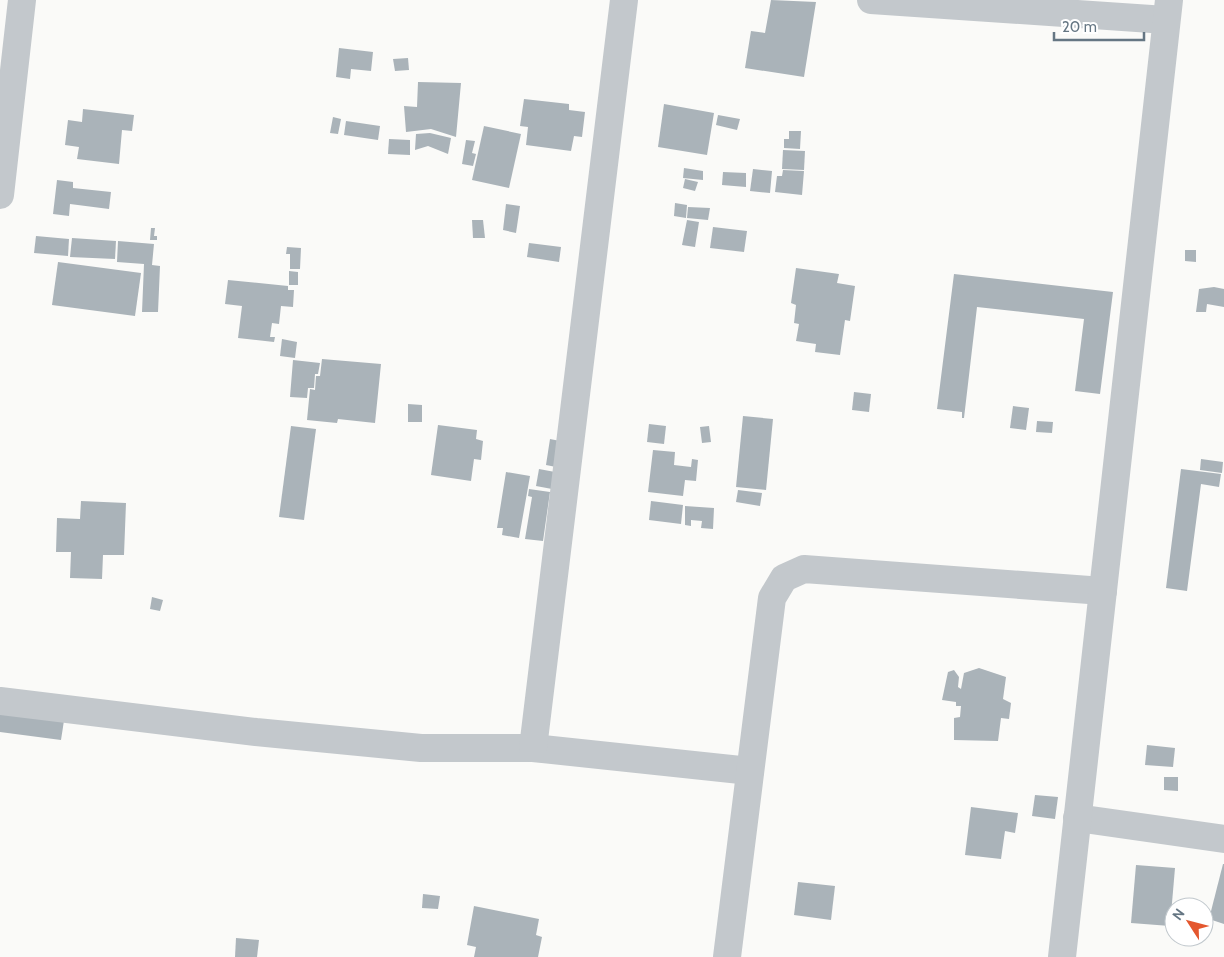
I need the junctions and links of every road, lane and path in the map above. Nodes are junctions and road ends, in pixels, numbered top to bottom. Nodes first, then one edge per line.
1 (22, 0) edge
2 (624, 0) edge
3 (871, 0) edge
4 (1168, 10) edge
5 (0, 194) edge
6 (1102, 591) junction
7 (0, 701) edge
8 (533, 748) junction
9 (750, 771) junction
10 (1077, 818) junction
11 (1224, 839) edge
12 (727, 957) edge
13 (1062, 957) edge

1 - 5 street
2 - 8 street
3 - 4 street
4 - 6 street
6 - 9 street
6 - 10 street
7 - 8 street
8 - 9 street
9 - 12 street
10 - 11 street
10 - 13 street

